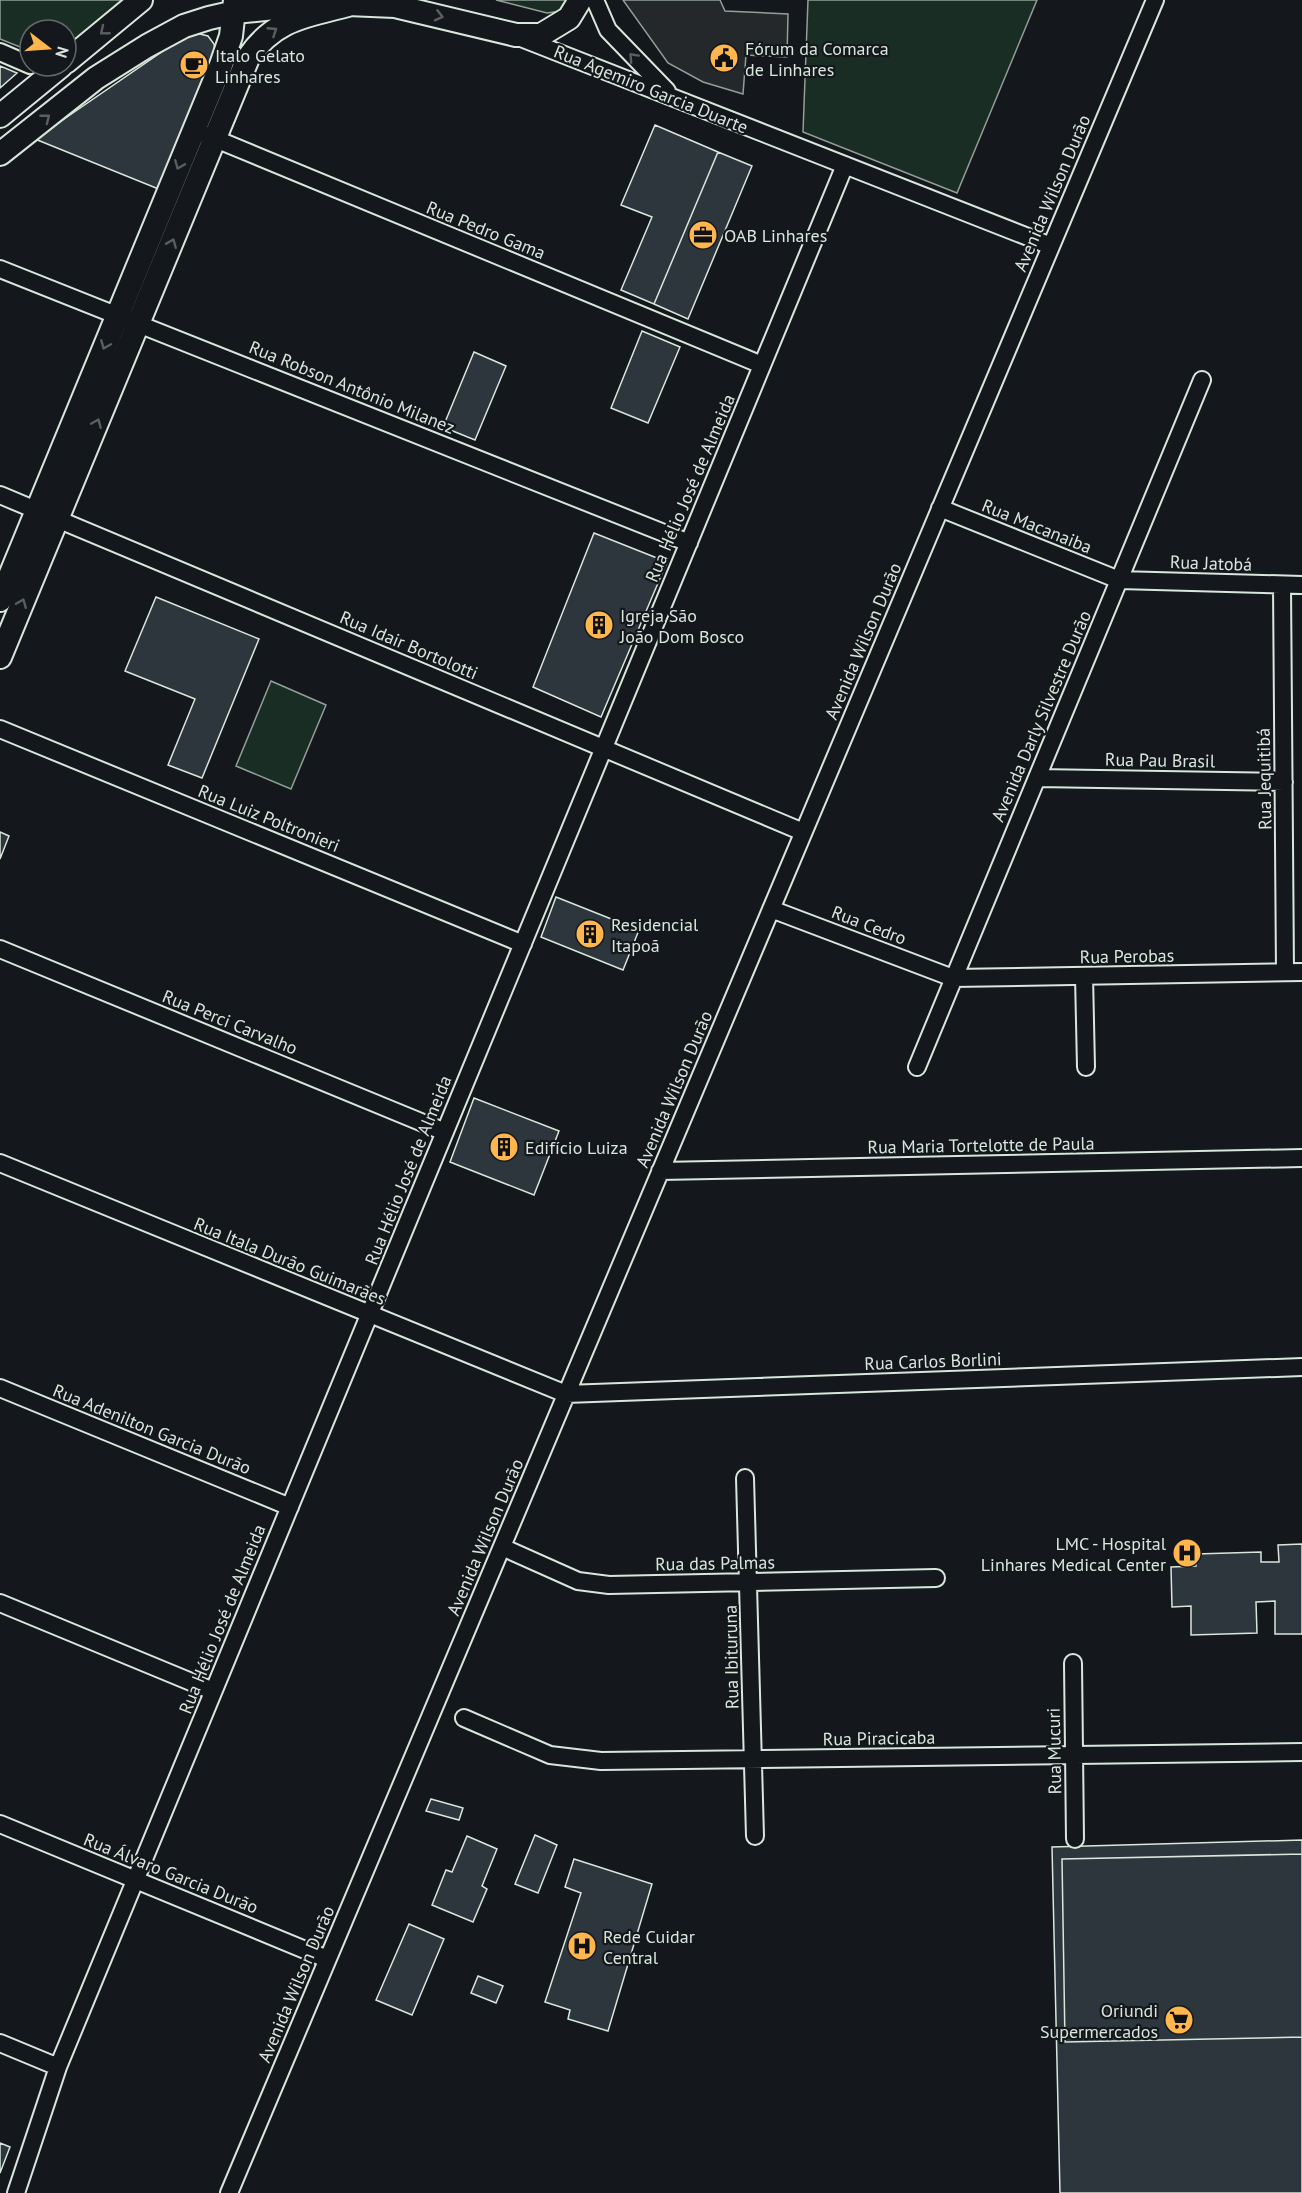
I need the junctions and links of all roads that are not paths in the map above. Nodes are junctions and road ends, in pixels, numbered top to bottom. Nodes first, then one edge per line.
1 (141, 0) edge
2 (294, 0) edge
3 (580, 0) edge
4 (595, 0) edge
5 (1155, 0) edge
6 (324, 3) junction
7 (348, 5) junction
8 (235, 6) edge
9 (516, 35) junction
10 (78, 45) edge
11 (0, 52) edge
12 (18, 57) edge
13 (36, 78) edge
14 (675, 98) junction
15 (0, 116) edge
16 (194, 130) junction
17 (214, 139) junction
18 (0, 154) edge
19 (845, 165) junction
20 (1051, 246) junction
21 (0, 268) edge
22 (128, 319) junction
23 (762, 365) junction
24 (1202, 380) dead end
25 (0, 495) edge
26 (940, 508) junction
27 (47, 515) junction
28 (689, 543) junction
29 (1119, 580) junction
30 (1282, 585) junction
31 (1302, 585) edge
32 (0, 600) edge
33 (0, 657) edge
34 (0, 729) edge
35 (604, 748) junction
36 (1036, 778) junction
37 (1284, 782) junction
38 (803, 832) junction
39 (771, 909) junction
40 (523, 944) junction
41 (0, 949) edge
42 (1294, 972) edge
43 (1084, 976) junction
44 (953, 978) junction
45 (917, 1067) dead end
46 (1086, 1067) dead end
47 (445, 1132) junction
48 (1302, 1158) edge
49 (0, 1163) edge
50 (660, 1171) junction
51 (369, 1314) junction
52 (1302, 1367) edge
53 (0, 1388) edge
54 (566, 1395) junction
55 (745, 1478) dead end
56 (290, 1507) junction
57 (502, 1546) junction
58 (936, 1578) dead end
59 (749, 1583) junction
60 (0, 1603) edge
61 (1073, 1663) dead end
62 (213, 1690) junction
63 (464, 1718) dead end
64 (1302, 1752) edge
65 (1074, 1755) junction
66 (753, 1759) junction
67 (0, 1824) edge
68 (755, 1836) dead end
69 (1075, 1839) dead end
70 (135, 1880) junction
71 (327, 1959) junction
72 (0, 2043) edge
73 (58, 2067) junction
74 (16, 2193) edge
75 (229, 2193) edge

1 -> 10 main road
2 - 6 main road
3 - 9 main road
14 -> 4 street
5 - 20 street, Avenida Wilson Durão
6 - 7 main road, Rua Agemiro Garcia Duarte
6 - 8 main road, Rua Agemiro Garcia Duarte
7 -> 9 main road, Rua Agemiro Garcia Duarte
17 -> 7 main road
8 - 16 main road
18 -> 8 main road, Rua Agemiro Garcia Duarte
9 - 14 street, Rua Agemiro Garcia Duarte
11 - 12 street
13 - 15 main road
14 - 19 street, Rua Agemiro Garcia Duarte
16 - 17 street, Rua Pedro Gama
16 -> 22 main road
22 -> 17 main road
17 - 23 street, Rua Pedro Gama
19 - 20 street, Rua Agemiro Garcia Duarte
19 - 23 street, Rua Hélio José de Almeida
20 - 26 street, Avenida Wilson Durão
21 - 22 street, Rua Robson Antônio Milanez
22 - 27 main road
22 - 28 street, Rua Robson Antônio Milanez
23 - 28 street, Rua Hélio José de Almeida
24 - 29 street, Avenida Darly Silvestre Durão
25 - 27 street, Rua Idair Bortolotti
26 - 29 street, Rua Macanaiba
26 - 38 street, Avenida Wilson Durão
27 - 32 main road
33 -> 27 main road
27 - 35 street, Rua Idair Bortolotti
28 - 35 street, Rua Hélio José de Almeida
29 - 30 street, Rua Jatobá
29 - 36 street, Avenida Darly Silvestre Durão
30 - 31 street, Rua Jatobá
30 - 37 street, Rua Jequitibá
34 - 40 street, Rua Luiz Poltronieri
35 - 38 street, Rua Idair Bortolotti
35 - 40 street, Rua Hélio José de Almeida
36 - 37 street, Rua Pau Brasil
36 - 44 street, Avenida Darly Silvestre Durão
37 - 42 street, Rua Jequitibá
38 - 39 street, Avenida Wilson Durão
39 - 44 street, Rua Cedro
39 - 50 street, Avenida Wilson Durão
40 - 47 street, Rua Hélio José de Almeida
41 - 47 street, Rua Perci Carvalho
42 - 43 street, Rua Perobas
43 - 44 street, Rua Perobas
43 - 46 street
44 - 45 street, Avenida Darly Silvestre Durão
47 - 51 street, Rua Hélio José de Almeida
48 - 50 street, Rua Maria Tortelotte de Paula
49 - 51 street, Rua Itala Durão Guimarães
50 - 54 street, Avenida Wilson Durão
51 - 54 street, Rua Itala Durão Guimarães
51 - 56 street, Rua Hélio José de Almeida
52 - 54 street, Rua Carlos Borlini
53 - 56 street, Rua Adenilton Garcia Durão
54 - 57 street, Avenida Wilson Durão
55 - 59 street, Rua Ibituruna
56 - 62 street, Rua Hélio José de Almeida
57 - 59 street, Rua das Palmas
57 - 71 street, Avenida Wilson Durão
58 - 59 street, Rua das Palmas
59 - 66 street, Rua Ibituruna
60 - 62 street
61 - 65 street, Rua Mucuri
62 - 70 street, Rua Hélio José de Almeida
63 - 66 street, Rua Piracicaba
64 - 65 street, Rua Piracicaba
65 - 66 street, Rua Piracicaba
65 - 69 street, Rua Mucuri
66 - 68 street, Rua Ibituruna
67 - 70 street, Rua Álvaro Garcia Durão
70 - 71 street, Rua Álvaro Garcia Durão
70 - 73 street, Rua Hélio José de Almeida
71 - 75 street, Avenida Wilson Durão
72 - 73 street
73 - 74 street, Rua Hélio José de Almeida

